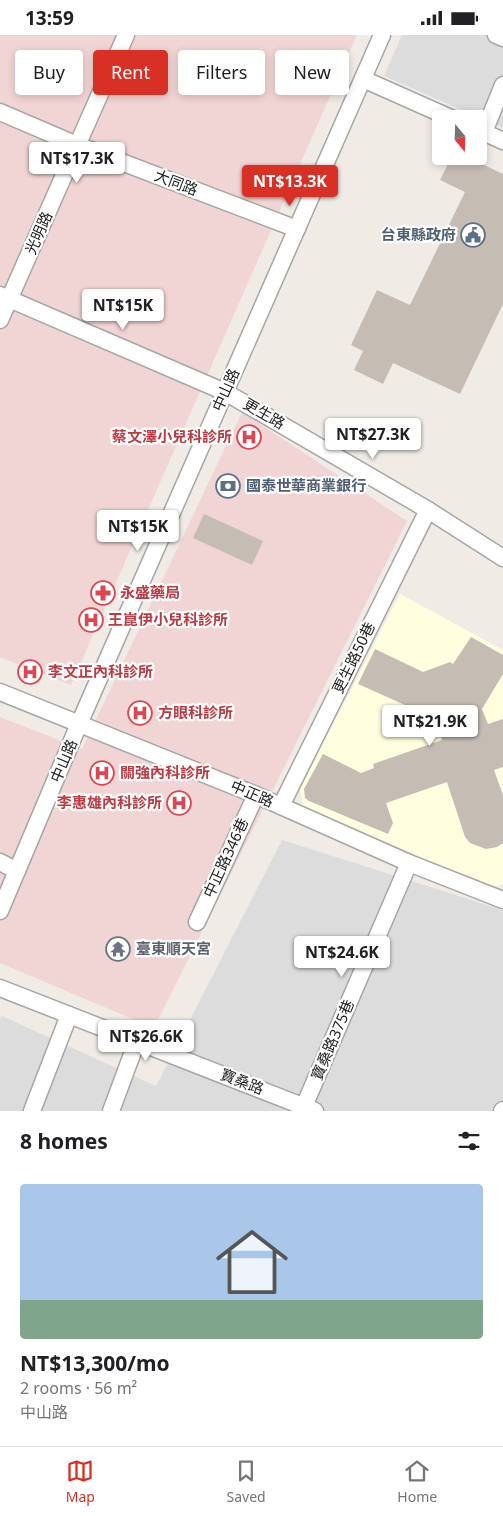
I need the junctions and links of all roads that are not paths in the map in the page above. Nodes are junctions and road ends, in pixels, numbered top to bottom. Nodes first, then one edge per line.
1 (126, 35) edge
2 (382, 35) edge
3 (496, 35) edge
4 (503, 37) edge
5 (363, 79) junction
6 (503, 85) edge
7 (433, 110) edge
8 (0, 112) edge
9 (488, 116) edge
10 (488, 134) edge
11 (503, 141) edge
12 (78, 145) junction
13 (298, 229) junction
14 (5, 297) edge
15 (0, 321) edge
16 (225, 392) junction
17 (428, 510) junction
18 (503, 558) edge
19 (0, 692) edge
20 (79, 724) junction
21 (256, 795) junction
22 (280, 806) junction
23 (0, 862) edge
24 (409, 863) junction
25 (17, 871) junction
26 (503, 900) edge
27 (0, 911) edge
28 (197, 922) dead end
29 (0, 988) edge
30 (69, 1015) junction
31 (137, 1041) junction
32 (307, 1109) edge
33 (32, 1111) edge
34 (111, 1111) edge

1 - 12 street, 光明路
2 - 5 street, 中山路
3 - 4 street
5 - 7 street
5 - 13 street, 中山路
6 - 9 street
8 - 12 street, 大同路
10 - 11 street
12 - 13 street, 大同路
12 - 14 street, 光明路
13 - 16 street, 中山路
14 - 15 street, 光明路
14 - 16 street, 更生路
16 - 17 street, 更生路
16 - 20 street, 中山路
17 - 18 street, 更生路
17 - 22 street, 更生路50巷
19 - 20 street, 中正路
20 - 21 street, 中正路
20 - 25 street, 中山路
21 - 22 street, 中正路
21 - 28 street, 中正路346巷
22 - 24 street, 中正路
23 - 25 street
24 - 26 street, 中正路
24 - 32 street, 寶桑路375巷
25 - 27 street, 中山路
29 - 30 street, 寶桑路
30 - 31 street, 寶桑路
30 - 33 street
31 - 32 street, 寶桑路
31 - 34 street

